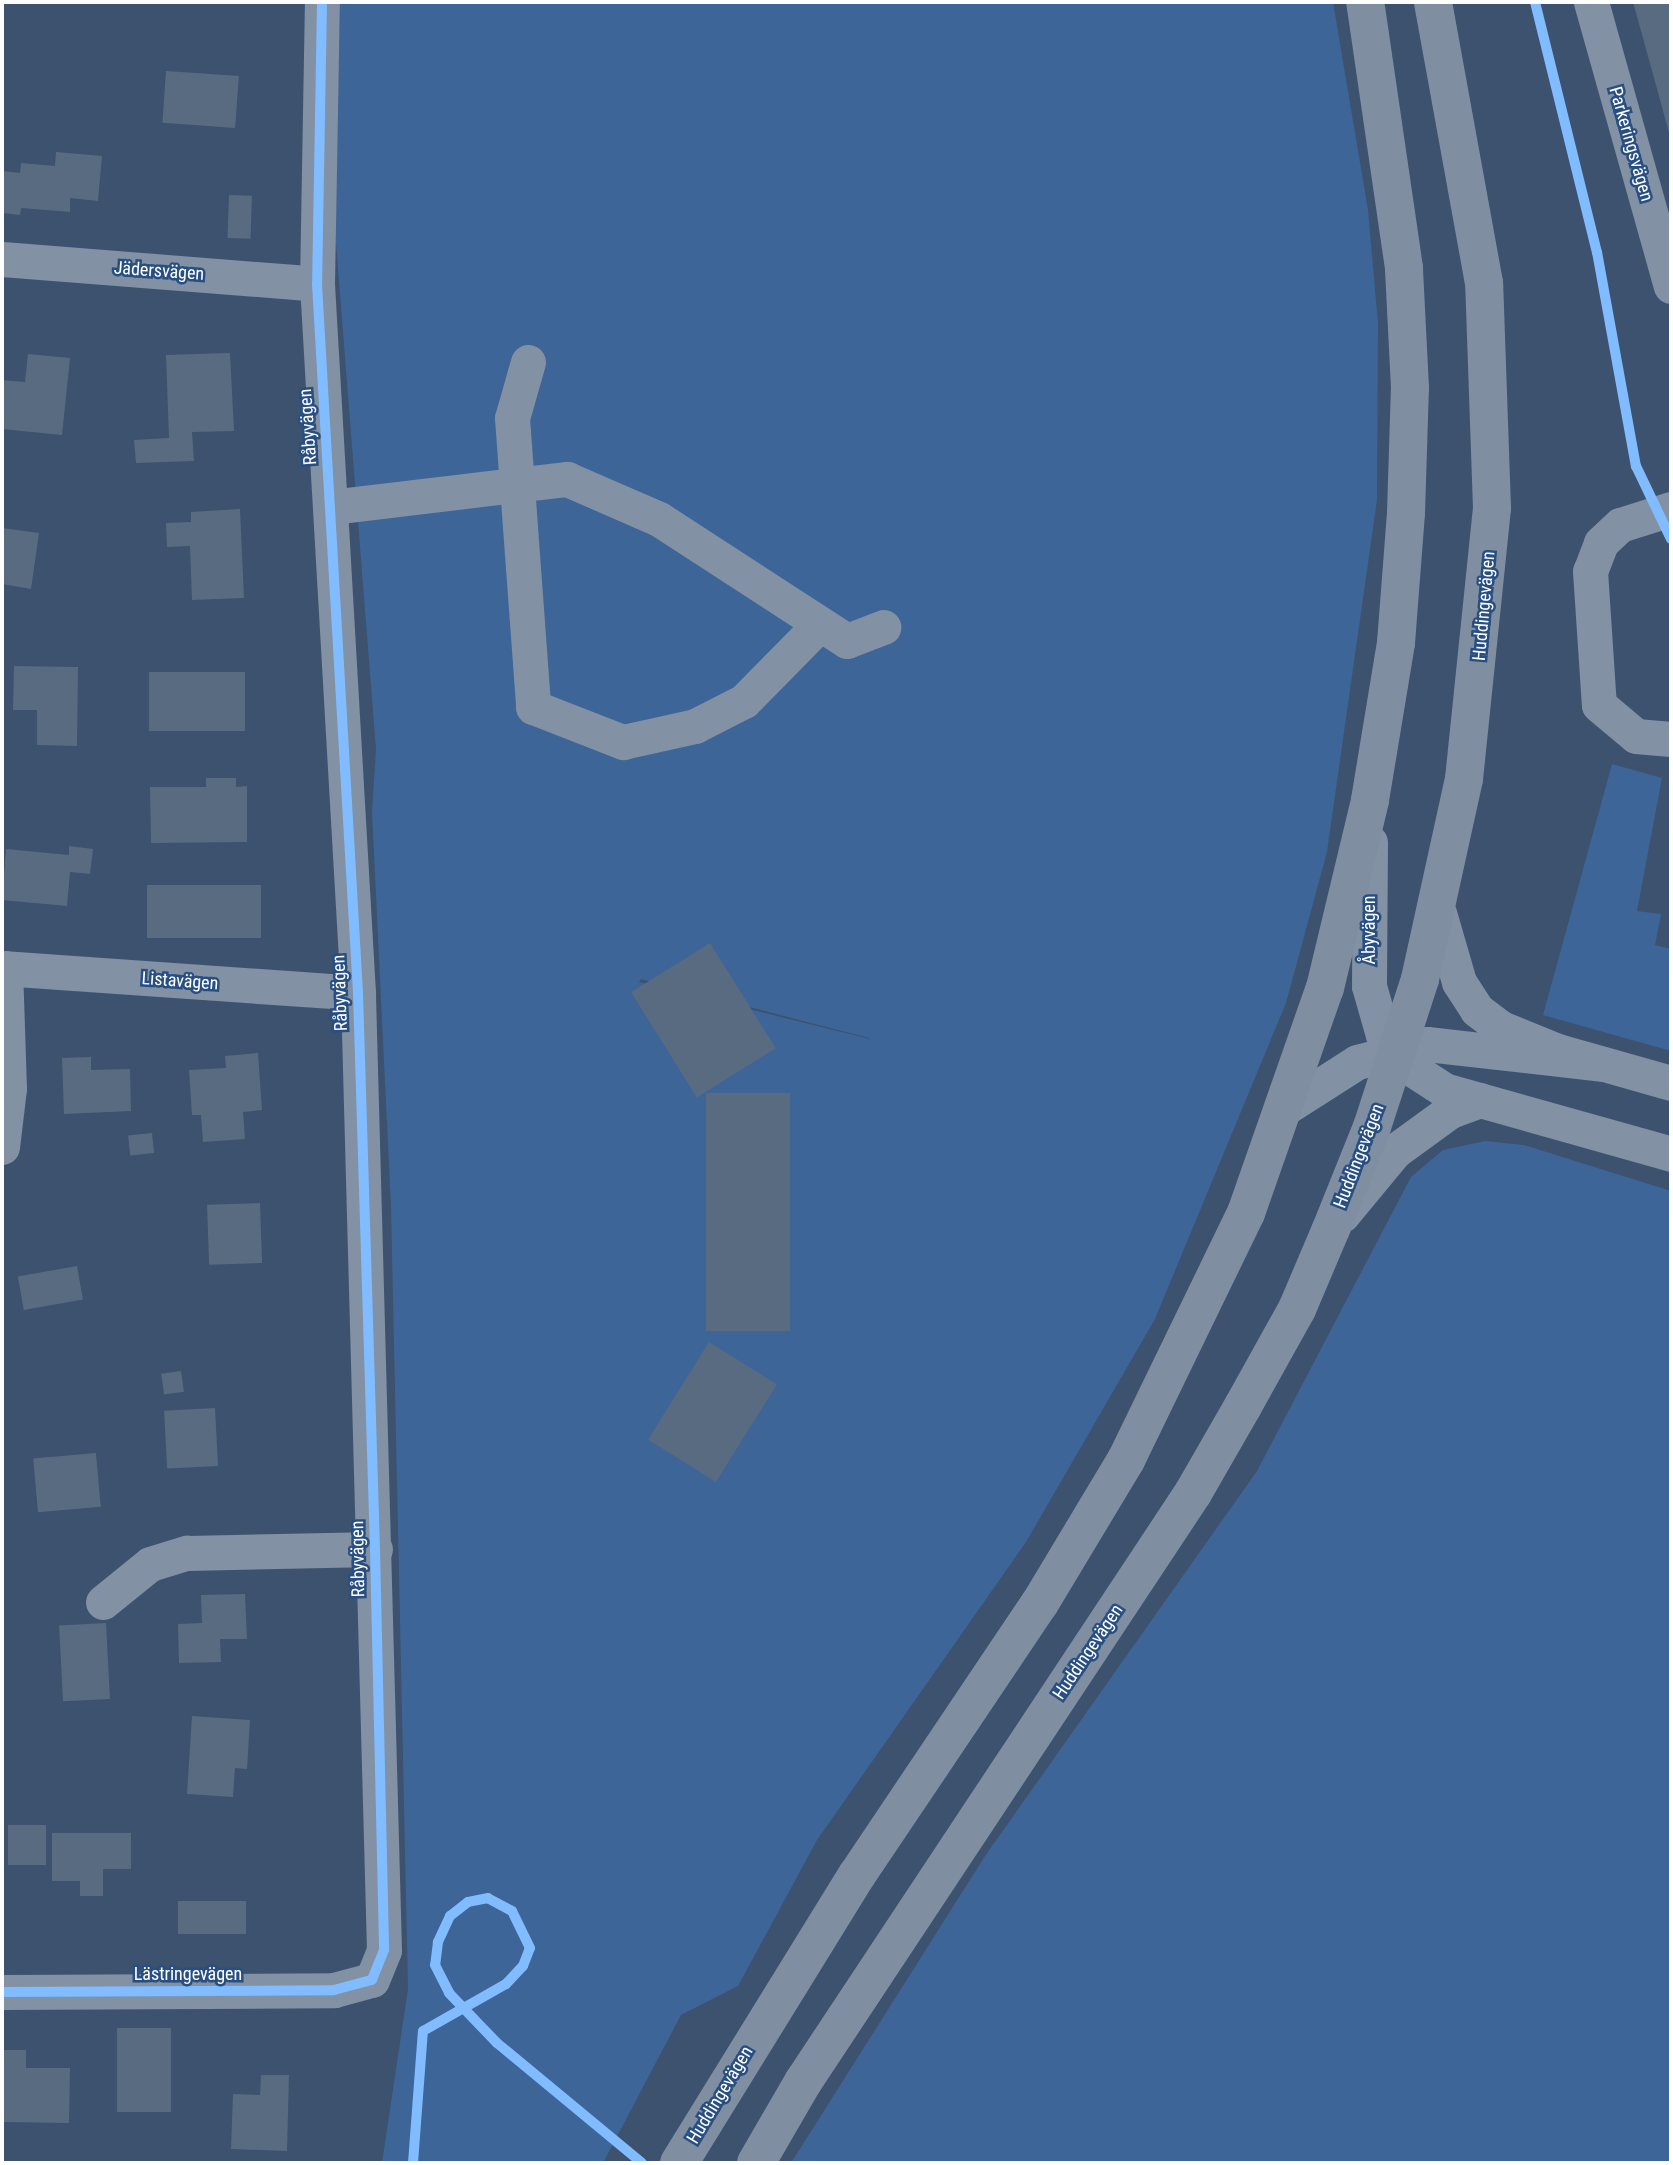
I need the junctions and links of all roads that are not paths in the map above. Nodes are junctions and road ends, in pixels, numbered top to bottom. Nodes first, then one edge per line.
1 (322, 2) edge
2 (1365, 2) edge
3 (1433, 2) edge
4 (1591, 2) edge
5 (2, 259) edge
6 (317, 284) junction
7 (1671, 286) edge
8 (528, 362) dead end
9 (519, 483) junction
10 (331, 507) junction
11 (1671, 509) edge
12 (819, 625) junction
13 (883, 627) dead end
14 (1671, 739) edge
15 (1370, 800) junction
16 (1438, 913) junction
17 (4, 968) edge
18 (358, 993) junction
19 (1396, 1052) junction
20 (1602, 1064) junction
21 (1671, 1083) edge
22 (1480, 1100) junction
23 (1285, 1108) junction
24 (2, 1147) edge
25 (1671, 1154) edge
26 (1331, 1229) junction
27 (375, 1549) junction
28 (103, 1602) dead end
29 (372, 1980) joint
30 (2, 1992) edge
31 (679, 2163) edge
32 (757, 2163) edge

1 - 6 street, Råbyvägen
2 - 15 main road, Huddingevägen
3 - 16 main road, Huddingevägen
4 - 7 street, Parkeringsvägen
5 - 6 street, Jädersvägen
6 - 10 street, Råbyvägen
8 - 9 street
9 - 10 street
9 - 12 street
9 - 12 street
10 - 18 street, Råbyvägen
11 - 14 street
12 - 13 street
15 - 19 street, Åbyvägen
15 - 23 main road, Huddingevägen
16 - 19 main road, Huddingevägen
16 - 20 street
17 - 18 street, Listavägen
17 - 24 street
18 - 27 street, Råbyvägen
19 - 20 street
19 - 22 street, Åbyvägen
19 - 23 street
19 - 26 main road, Huddingevägen
20 - 21 street
22 - 25 street, Åbyvägen
22 - 26 street
23 - 31 main road, Huddingevägen
26 - 32 main road, Huddingevägen
27 - 28 street
27 - 29 street, Råbyvägen
29 - 30 street, Lästringevägen

